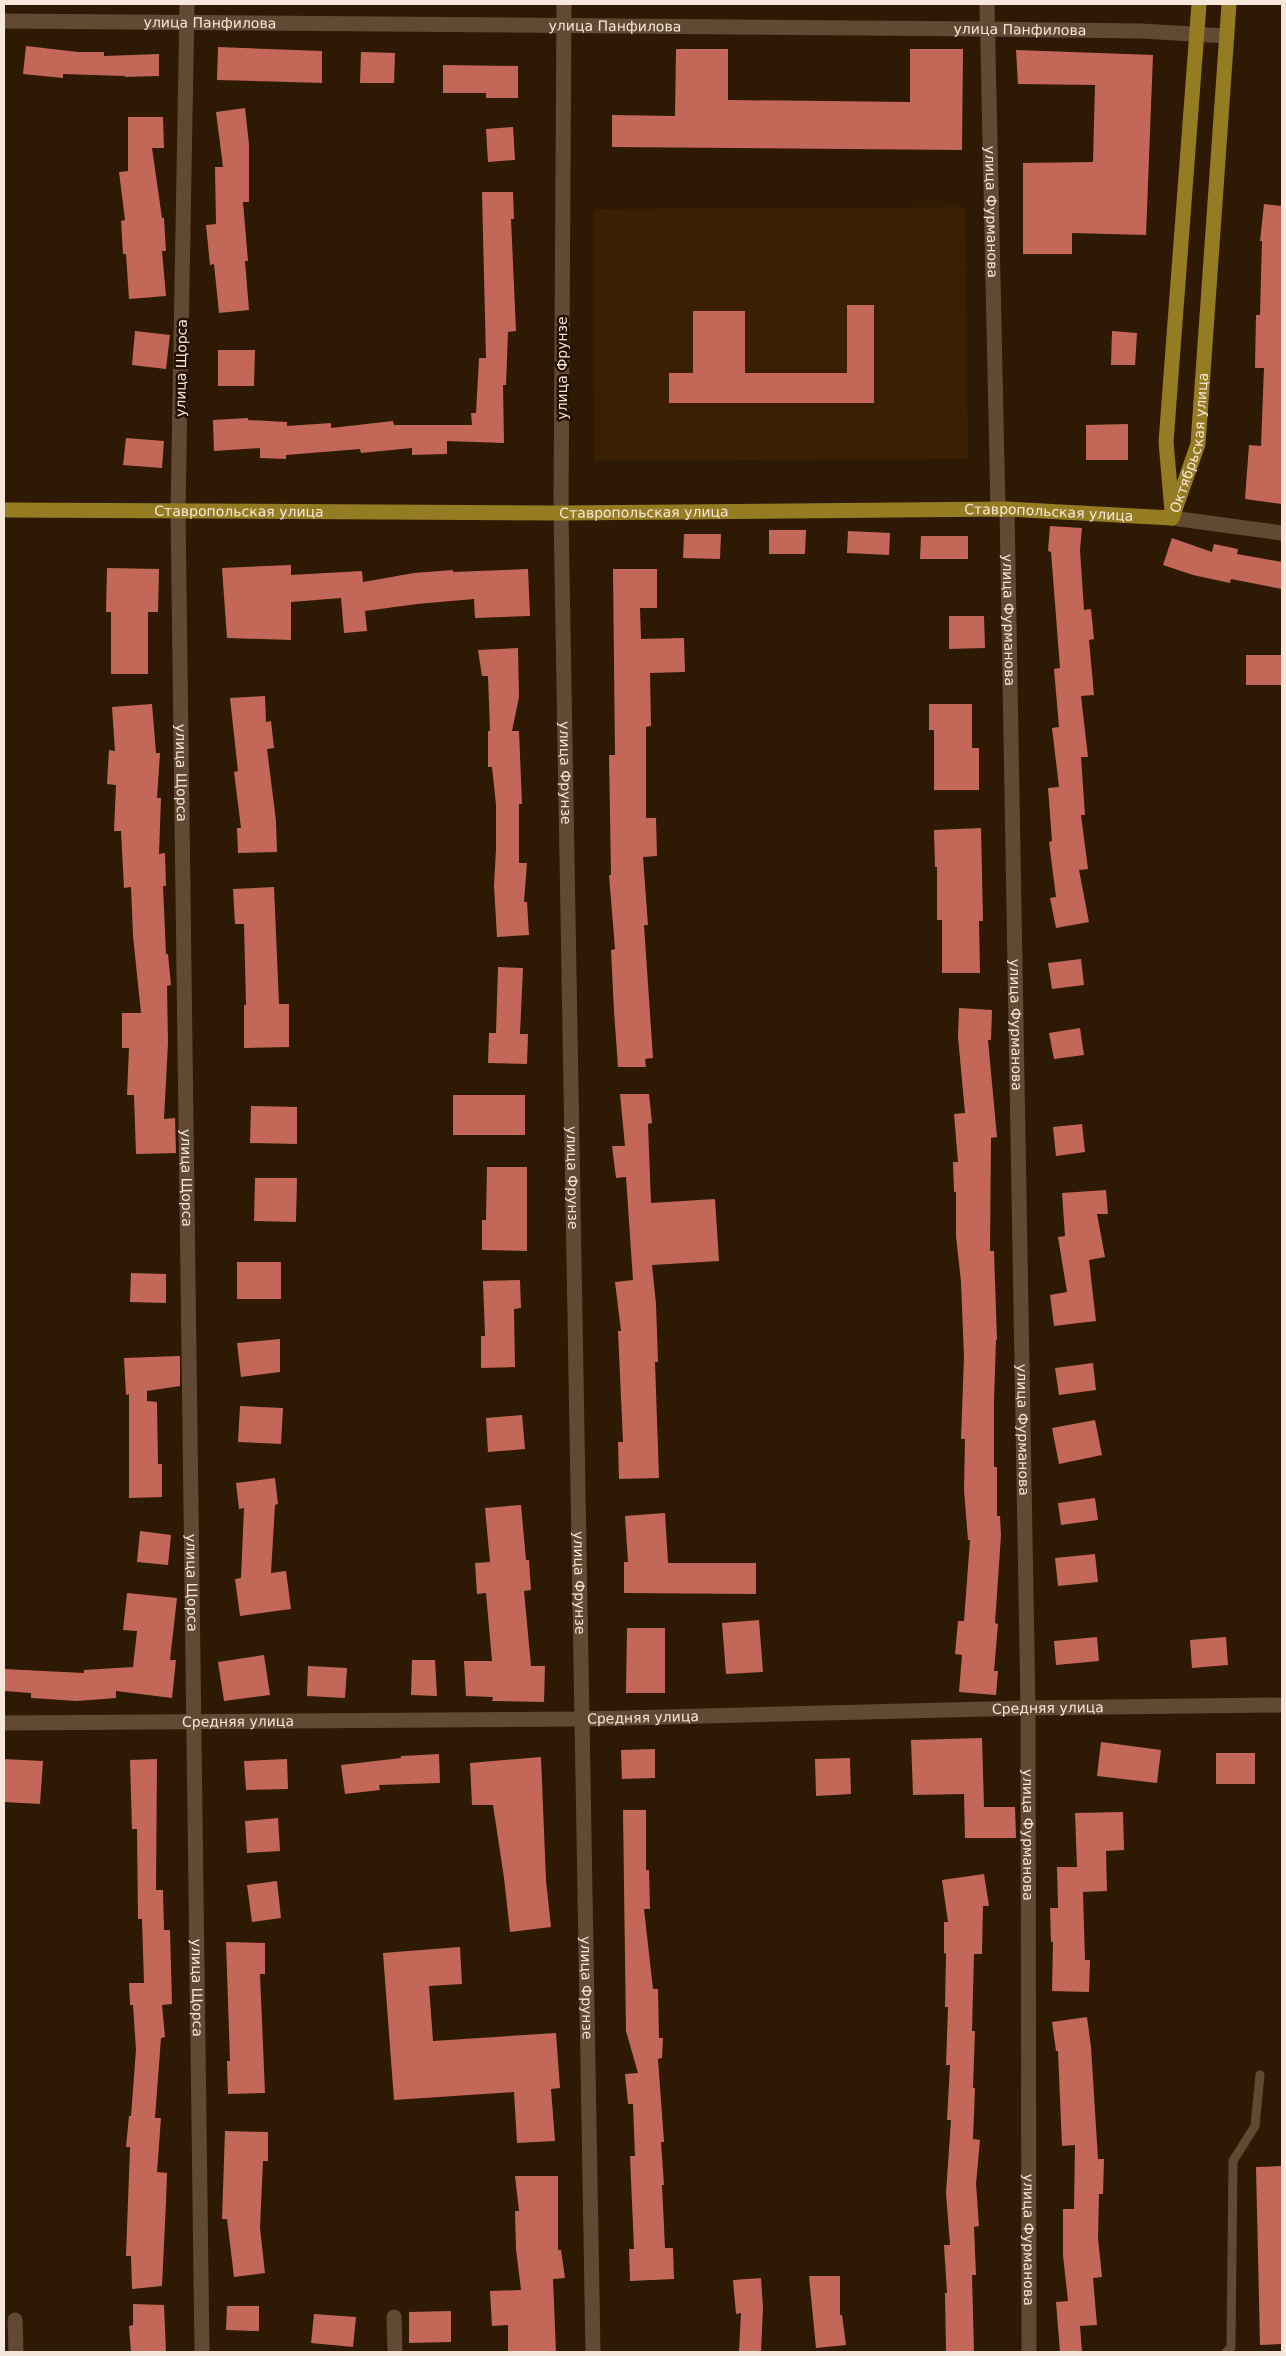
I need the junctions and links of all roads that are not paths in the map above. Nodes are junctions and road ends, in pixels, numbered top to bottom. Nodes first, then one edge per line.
1 (187, 4) edge
2 (564, 4) edge
3 (986, 4) edge
4 (1199, 4) edge
5 (1229, 4) edge
6 (4, 21) edge
7 (187, 22) junction
8 (564, 24) junction
9 (987, 29) junction
10 (1196, 34) junction
11 (1227, 36) junction
12 (1003, 509) junction
13 (4, 510) edge
14 (178, 510) junction
15 (561, 513) junction
16 (1172, 518) junction
17 (1282, 533) edge
18 (1282, 1705) edge
19 (1028, 1708) junction
20 (582, 1719) junction
21 (194, 1721) junction
22 (4, 1723) edge
23 (1260, 2075) dead end
24 (394, 2317) dead end
25 (15, 2320) dead end
26 (16, 2352) edge
27 (202, 2352) edge
28 (395, 2352) edge
29 (593, 2352) edge
30 (1029, 2352) edge
31 (1226, 2352) edge

1 - 7 street, улица Щорса
2 - 8 street, улица Фрунзе
3 - 9 street, улица Фурманова
4 - 10 main road, Октябрьская улица
5 - 11 main road, Октябрьская улица
6 - 7 street, улица Панфилова
7 - 8 street, улица Панфилова
7 - 14 street, улица Щорса
8 - 9 street, улица Панфилова
8 - 15 street, улица Фрунзе
9 - 10 street, улица Панфилова
9 - 12 street, улица Фурманова
10 - 11 street, улица Панфилова
10 - 16 main road, Октябрьская улица
11 - 16 main road, Октябрьская улица
12 - 15 main road, Ставропольская улица
12 - 16 main road, Ставропольская улица
12 - 19 street, улица Фурманова
13 - 14 main road, Ставропольская улица
14 - 15 main road, Ставропольская улица
14 - 21 street, улица Щорса
15 - 20 street, улица Фрунзе
16 - 17 street, Ставропольская улица
18 - 19 street, Средняя улица
19 - 20 street, Средняя улица
19 - 30 street, улица Фурманова
20 - 21 street, Средняя улица
20 - 29 street, улица Фрунзе
21 - 22 street, Средняя улица
21 - 27 street, улица Щорса
23 - 31 lane
24 - 28 street
25 - 26 street

